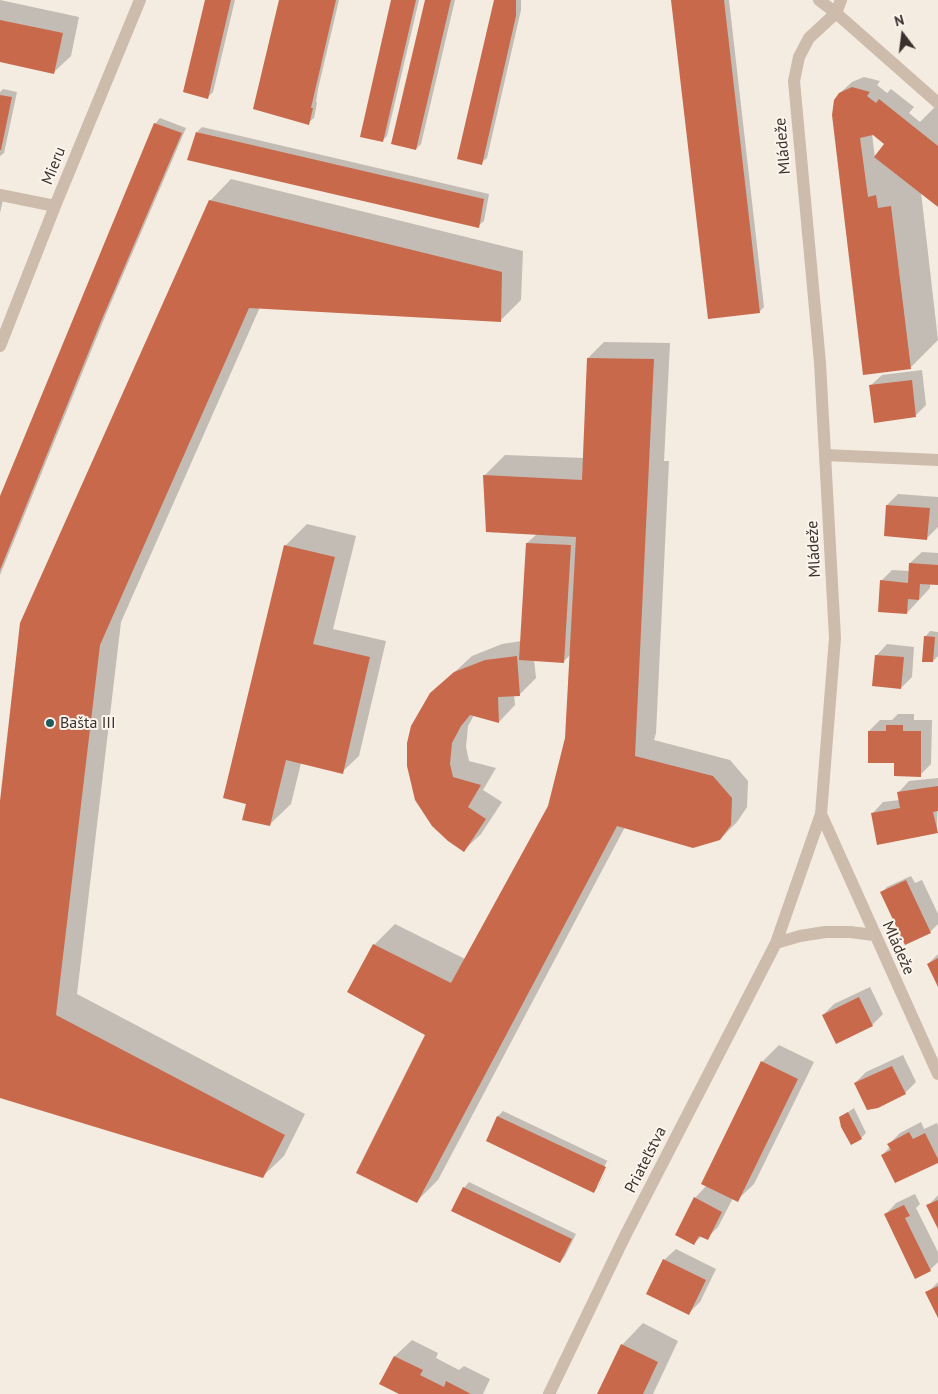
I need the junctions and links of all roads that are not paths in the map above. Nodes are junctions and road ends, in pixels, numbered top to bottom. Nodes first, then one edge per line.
1 (140, 0) edge
2 (819, 0) edge
3 (841, 0) edge
4 (836, 13) junction
5 (938, 103) edge
6 (0, 195) edge
7 (55, 206) junction
8 (0, 346) edge
9 (825, 455) junction
10 (938, 460) edge
11 (821, 814) junction
12 (874, 934) junction
13 (776, 943) junction
14 (938, 1074) edge
15 (549, 1394) edge

1 - 7 street, Mieru
2 - 4 street
3 - 4 street
4 - 5 street
4 - 9 street, Mládeže
6 - 7 street
7 - 8 street, Mieru
9 - 10 street
9 - 11 street, Mládeže
11 - 12 street, Mládeže
11 - 13 street, Priateľstva
12 - 13 street
12 - 14 street, Mládeže
13 - 15 street, Priateľstva

